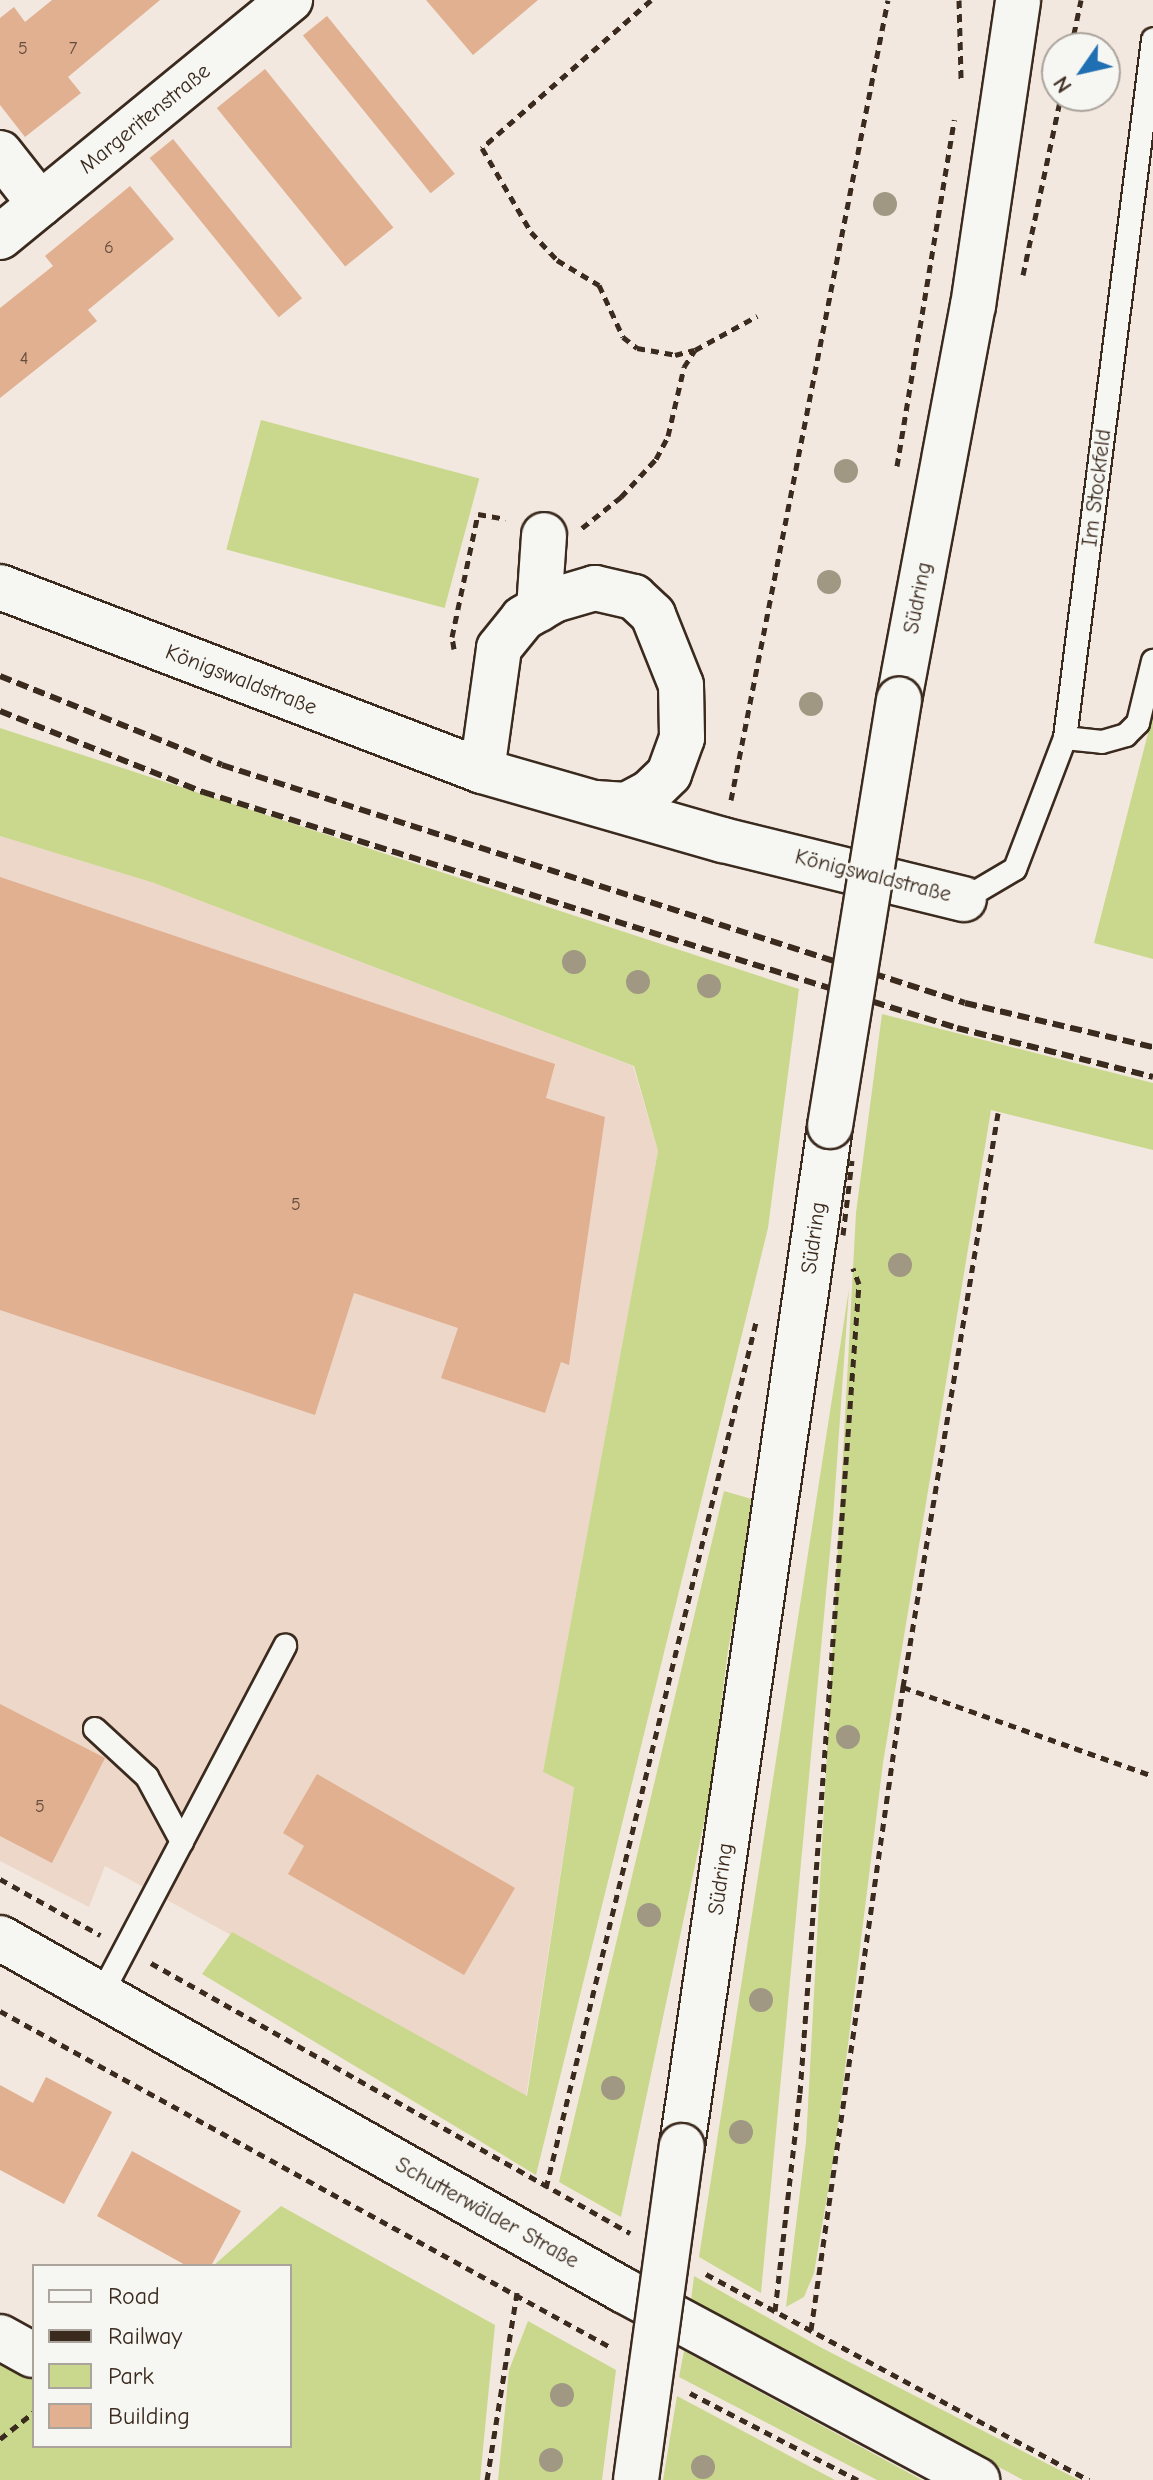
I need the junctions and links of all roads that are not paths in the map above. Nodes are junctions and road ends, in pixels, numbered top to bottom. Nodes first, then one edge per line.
1 (290, 0) edge
2 (1018, 0) edge
3 (1153, 40) edge
4 (0, 153) edge
5 (40, 204) junction
6 (0, 237) edge
7 (544, 535) dead end
8 (0, 587) edge
9 (539, 609) junction
10 (1153, 661) edge
11 (1065, 738) junction
12 (482, 771) junction
13 (596, 803) junction
14 (964, 899) joint
15 (285, 1646) dead end
16 (95, 1729) dead end
17 (182, 1842) junction
18 (0, 1938) edge
19 (101, 1995) junction
20 (636, 2480) edge
21 (977, 2480) edge

1 - 5 street, Margeritenstraße
2 - 20 street, Südring, bridge
3 - 11 lane, Im Stockfeld
4 - 5 street
5 - 6 street, Margeritenstraße
7 - 9 street
8 - 12 street, Königswaldstraße
9 - 12 street, Königswaldstraße
9 - 13 street, Königswaldstraße
10 - 11 lane
11 - 14 lane, Im Stockfeld
12 - 13 street, Königswaldstraße
13 - 14 street, Königswaldstraße
15 - 17 lane
16 - 17 lane
17 - 19 lane
18 - 19 street, Schutterwälder Straße
19 - 21 street, Schutterwälder Straße

